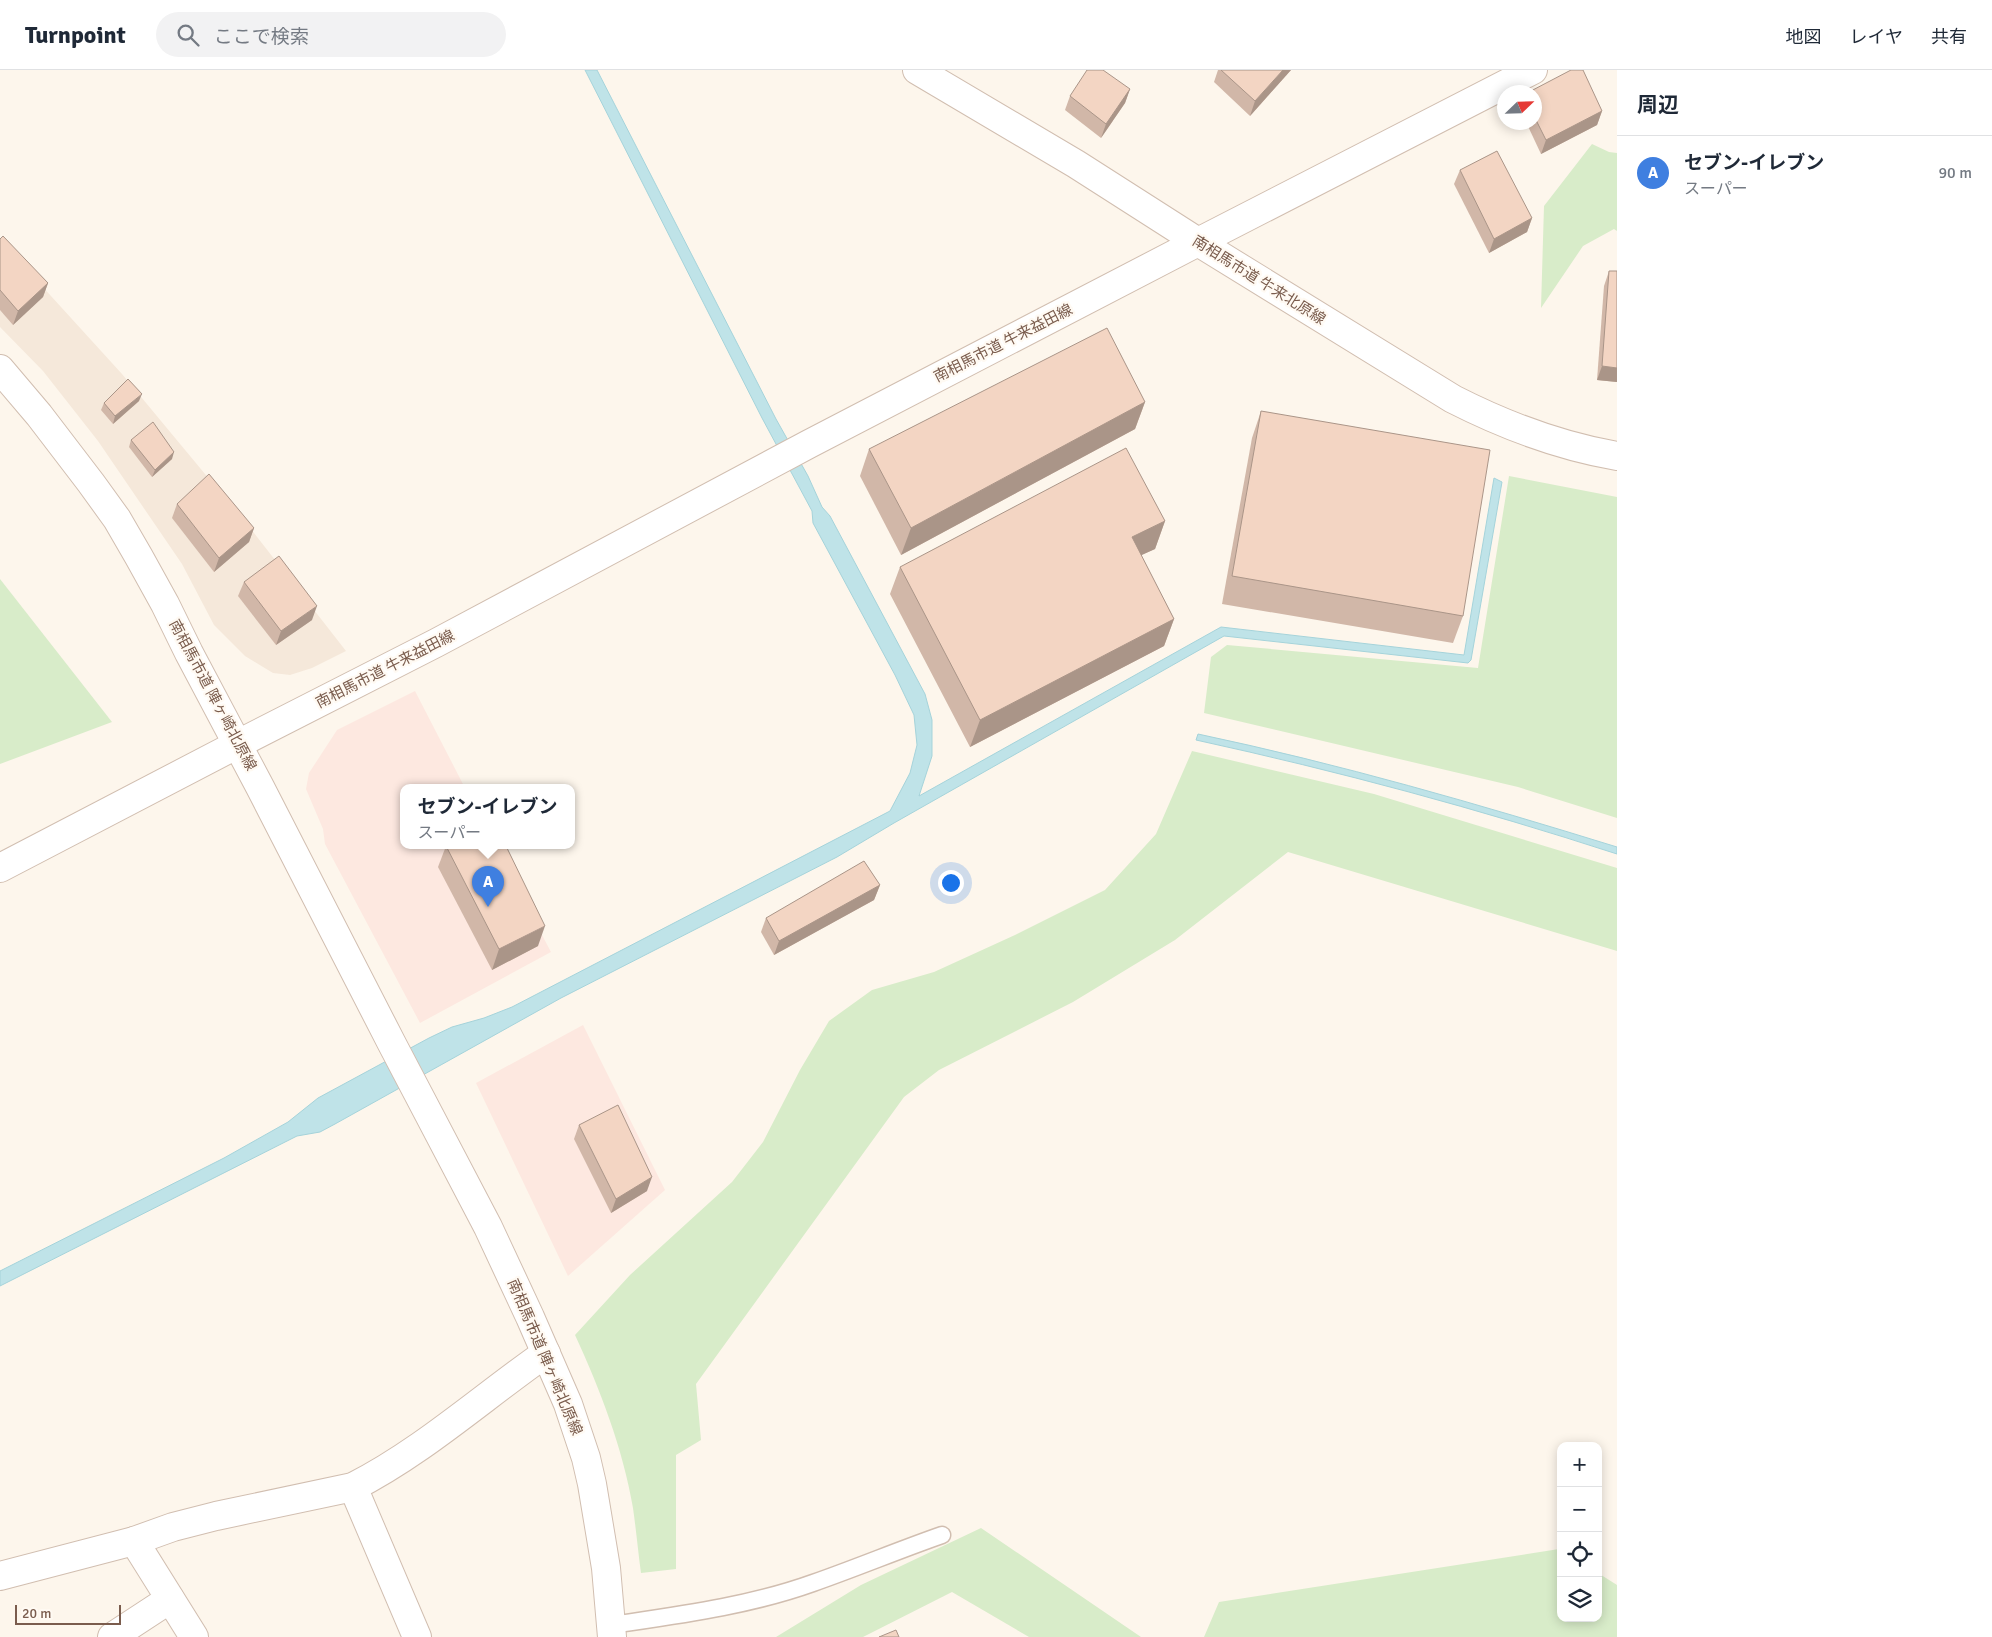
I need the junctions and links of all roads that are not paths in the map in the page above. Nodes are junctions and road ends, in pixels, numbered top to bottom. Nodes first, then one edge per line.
1 (917, 70) edge
2 (1533, 70) edge
3 (1198, 242) junction
4 (0, 369) edge
5 (1617, 456) edge
6 (238, 744) junction
7 (0, 868) edge
8 (546, 1353) junction
9 (353, 1487) junction
10 (942, 1535) dead end
11 (134, 1541) junction
12 (0, 1576) edge
13 (170, 1599) junction
14 (612, 1631) edge
15 (112, 1637) edge
16 (194, 1637) edge
17 (417, 1637) edge

1 - 3 street, 南相馬市道 牛来北原線
2 - 3 street, 南相馬市道 牛来益田線
3 - 5 street, 南相馬市道 牛来北原線
3 - 6 street, 南相馬市道 牛来益田線
4 - 6 street, 南相馬市道 陣ヶ崎北原線
6 - 7 street, 南相馬市道 牛来益田線
6 - 8 street, 南相馬市道 陣ヶ崎北原線
8 - 9 street
8 - 14 street, 南相馬市道 陣ヶ崎北原線
9 - 11 street
9 - 17 street
10 - 14 lane
11 - 12 street
11 - 13 street
13 - 15 street
13 - 16 street

